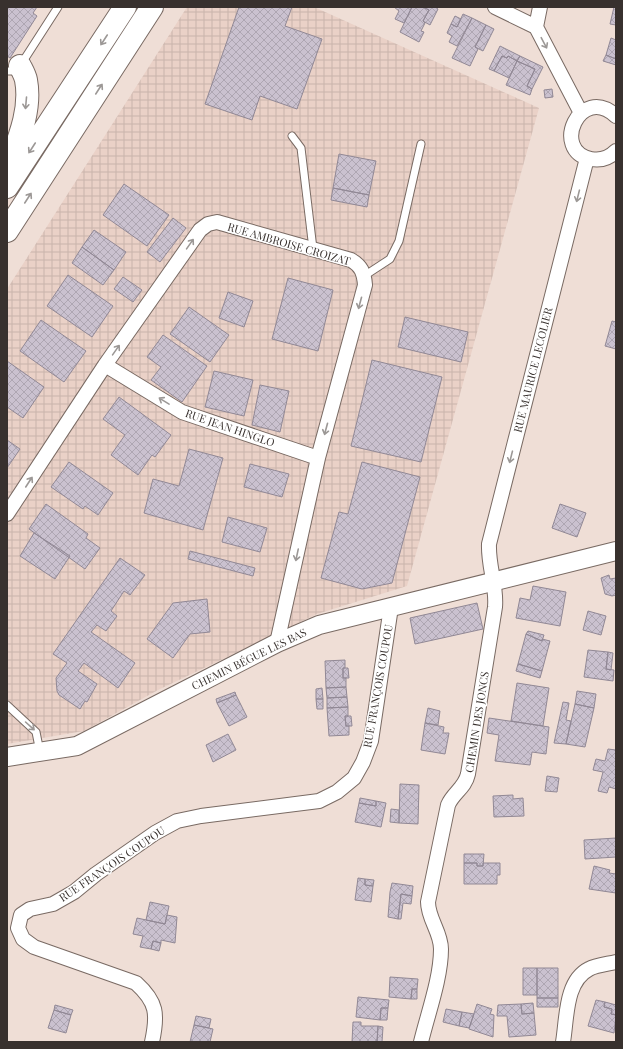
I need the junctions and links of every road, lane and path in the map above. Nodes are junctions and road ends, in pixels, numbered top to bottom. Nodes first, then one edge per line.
1 (58, 7) edge
2 (125, 7) edge
3 (152, 7) edge
4 (495, 7) edge
5 (540, 7) edge
6 (536, 27) junction
7 (13, 68) edge
8 (581, 113) junction
9 (616, 116) edge
10 (292, 136) dead end
11 (421, 144) dead end
12 (616, 151) edge
13 (587, 158) junction
14 (7, 171) edge
15 (7, 187) edge
16 (7, 231) edge
17 (313, 249) junction
18 (364, 276) junction
19 (105, 365) junction
20 (318, 458) junction
21 (7, 514) edge
22 (616, 551) edge
23 (494, 582) junction
24 (391, 607) junction
25 (277, 643) junction
26 (7, 705) edge
27 (41, 753) junction
28 (7, 757) edge
29 (616, 962) edge
30 (152, 1042) edge
31 (421, 1042) edge
32 (563, 1042) edge

1 - 7 lane
2 -> 15 highway
16 -> 3 highway
4 - 6 street
5 - 6 street
6 -> 8 street
7 -> 14 highway
8 - 9 street
8 - 13 street
10 - 17 lane
11 - 18 lane
12 - 13 street
13 -> 23 street, RUE MAURICE LECOLIER
17 - 18 street, RUE AMBROISE CROIZAT
19 -> 17 street, RUE AMBROISE CROIZAT
18 -> 20 street
20 -> 19 street, RUE JEAN HINGLO
21 -> 19 street, RUE AMBROISE CROIZAT
20 -> 25 street
22 - 23 street, CHEMIN BÉGUE LES BAS
23 - 24 street, CHEMIN BÉGUE LES BAS
23 - 31 street, CHEMIN DES JONCS
24 - 25 street, CHEMIN BÉGUE LES BAS
24 - 30 street, RUE FRANÇOIS COUPOU
25 - 27 street, CHEMIN BÉGUE LES BAS
26 -> 27 lane
27 - 28 street, CHEMIN BÉGUE LES BAS
29 - 32 street

